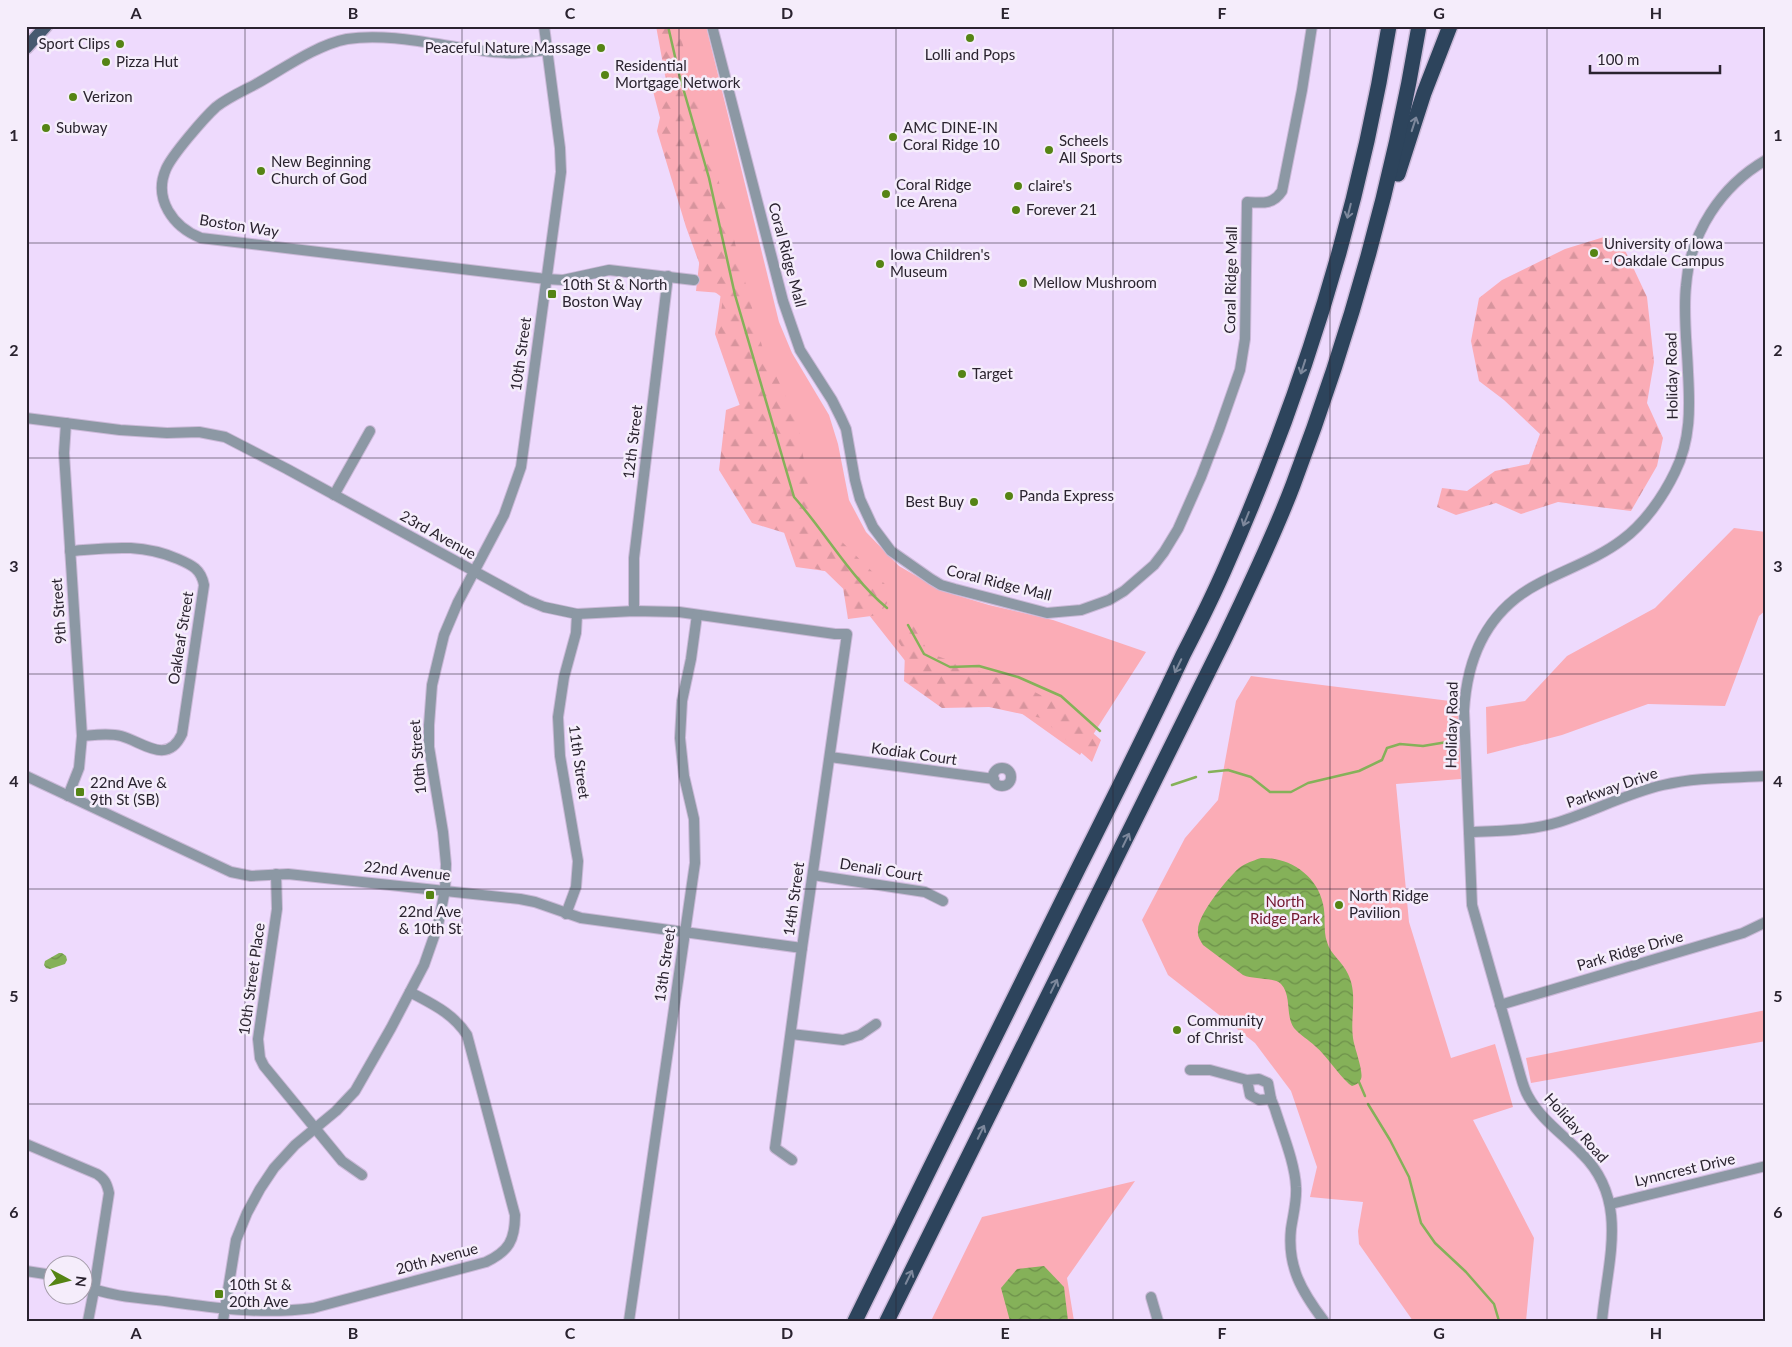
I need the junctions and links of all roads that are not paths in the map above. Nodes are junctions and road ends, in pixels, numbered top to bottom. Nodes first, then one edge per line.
1 (46, 26) edge
2 (544, 26) edge
3 (712, 26) edge
4 (1312, 26) edge
5 (1380, 26) edge
6 (1388, 26) edge
7 (1418, 26) edge
8 (1450, 26) edge
9 (26, 48) edge
10 (548, 50) junction
11 (1766, 160) edge
12 (1356, 185) junction
13 (668, 276) junction
14 (546, 279) junction
15 (694, 280) dead end
16 (1354, 303) junction
17 (26, 418) edge
18 (66, 423) junction
19 (370, 430) dead end
20 (334, 495) junction
21 (70, 551) junction
22 (474, 572) junction
23 (634, 611) junction
24 (577, 614) junction
25 (697, 615) junction
26 (847, 634) joint
27 (82, 736) junction
28 (830, 757) junction
29 (26, 776) edge
30 (1766, 776) edge
31 (994, 779) dead end
32 (68, 796) junction
33 (1469, 832) junction
34 (276, 874) junction
35 (813, 875) junction
36 (444, 890) junction
37 (943, 901) dead end
38 (566, 914) junction
39 (1766, 922) edge
40 (685, 932) junction
41 (802, 948) junction
42 (410, 992) junction
43 (1500, 1005) junction
44 (876, 1024) dead end
45 (791, 1034) junction
46 (1190, 1070) dead end
47 (1247, 1080) junction
48 (1270, 1099) junction
49 (315, 1129) junction
50 (26, 1144) edge
51 (792, 1160) dead end
52 (1766, 1166) edge
53 (362, 1175) dead end
54 (1611, 1204) junction
55 (26, 1270) edge
56 (42, 1273) edge
57 (94, 1290) junction
58 (1151, 1297) dead end
59 (224, 1309) junction
60 (88, 1321) edge
61 (223, 1321) edge
62 (629, 1321) edge
63 (855, 1321) edge
64 (887, 1321) edge
65 (1158, 1321) edge
66 (1324, 1321) edge
67 (1602, 1321) edge

1 - 9 main road
2 - 10 street, 10th Street
3 - 4 street, Coral Ridge Mall
5 - 12 highway
6 - 12 highway
7 - 16 highway
16 -> 8 highway
10 - 14 street, 10th Street
10 - 14 street, Boston Way
11 - 33 street, Holiday Road
12 -> 63 highway
13 - 14 street, Boston Way
13 - 15 street, Boston Way
13 - 23 street, 12th Street
14 - 22 street, 10th Street
64 -> 16 highway
17 - 18 street, 23rd Avenue
18 - 20 street, 23rd Avenue
18 - 21 street, 9th Street
19 - 20 street
20 - 22 street, 23rd Avenue
21 - 27 street, 9th Street
21 - 27 street, Oakleaf Street
22 - 24 street, 23rd Avenue
22 - 36 street, 10th Street
23 - 24 street, 23rd Avenue
23 - 25 street, 23rd Avenue
24 - 38 street, 11th Street
25 - 26 street, 23rd Avenue
25 - 40 street, 13th Street
26 - 28 street, 14th Street
27 - 32 street, 9th Street
28 - 31 street, Kodiak Court
28 - 35 street, 14th Street
29 - 32 street, 22nd Avenue
30 - 33 street, Parkway Drive
32 - 34 street, 22nd Avenue
33 - 43 street, Holiday Road
34 - 36 street, 22nd Avenue
34 - 49 street, 10th Street Place
35 - 37 street, Denali Court
35 - 41 street, 14th Street
36 - 38 street, 22nd Avenue
36 - 42 street, 10th Street
38 - 40 street, 22nd Avenue
39 - 43 street, Park Ridge Drive
40 - 41 street, 22nd Avenue
40 - 62 street, 13th Street
41 - 45 street, 14th Street
42 - 49 street, 10th Street
42 - 59 street, 20th Avenue
43 - 54 street, Holiday Road
44 - 45 street
45 - 51 street, 14th Street
46 - 47 street
47 - 48 street
47 - 48 street
48 - 66 street
49 - 53 street, 10th Street Place
49 - 59 street, 10th Street
50 - 57 street
52 - 54 street, Lynncrest Drive
54 - 67 street, Holiday Road
55 - 56 street
57 - 59 street, 20th Avenue
57 - 60 street
58 - 65 street
59 - 61 street, 10th Street

